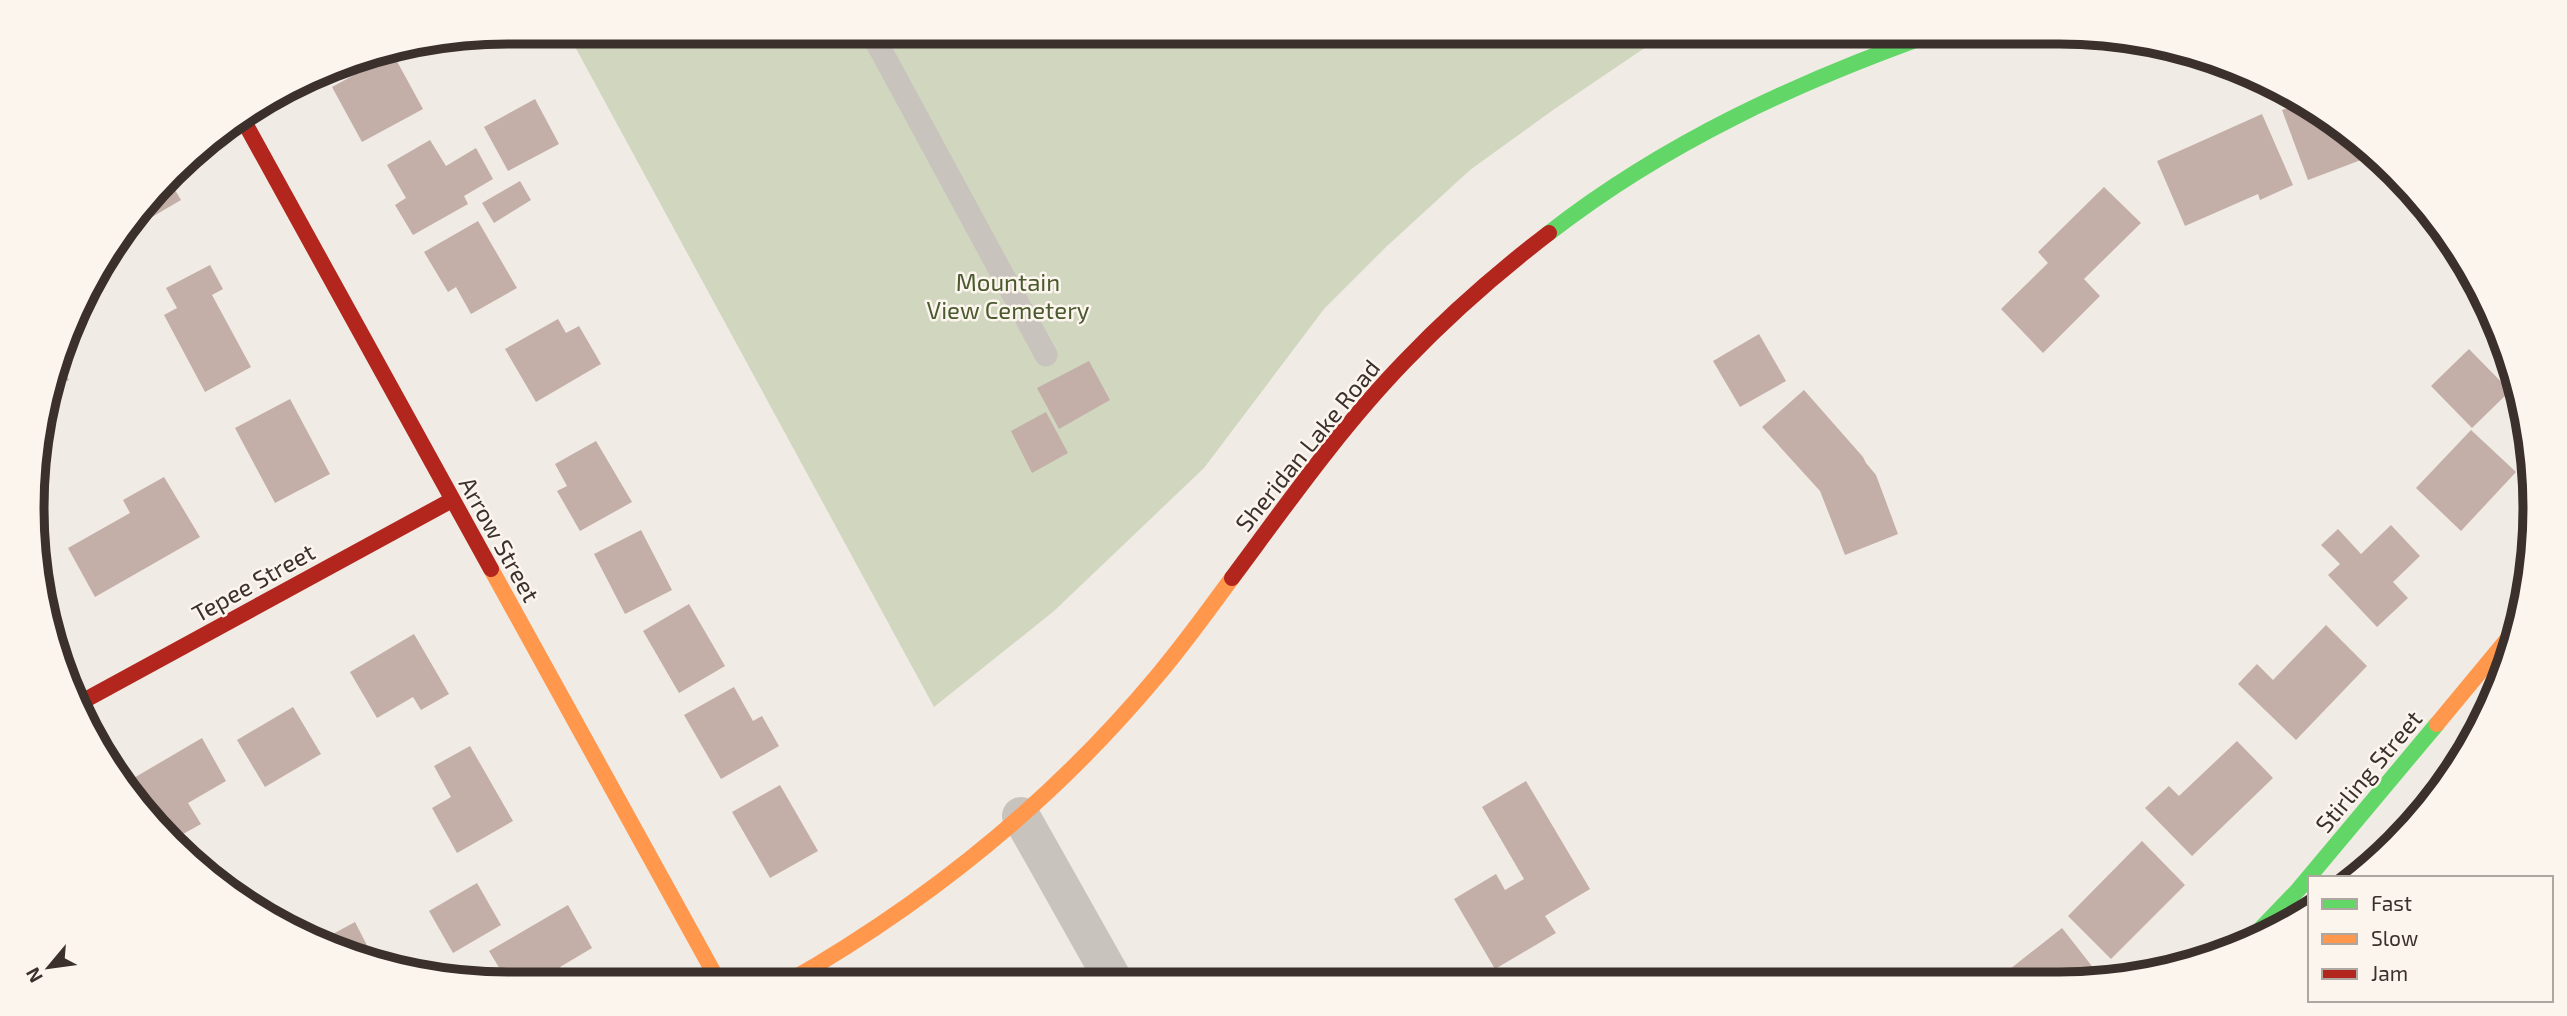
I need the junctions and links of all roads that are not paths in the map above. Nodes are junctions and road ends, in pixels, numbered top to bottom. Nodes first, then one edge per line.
1 (878, 44) edge
2 (1905, 44) edge
3 (246, 125) edge
4 (1046, 355) dead end
5 (452, 499) junction
6 (2502, 645) edge
7 (86, 700) edge
8 (1021, 816) junction
9 (2310, 876) edge
10 (2308, 878) edge
11 (2267, 923) edge
12 (713, 972) edge
13 (803, 972) edge
14 (1109, 972) edge

1 - 4 lane
2 - 8 street, Sheridan Lake Road
3 - 5 street, Arrow Street
5 - 7 street, Tepee Street
5 - 12 street, Arrow Street
6 - 9 street, Stirling Street
8 - 13 street, Sheridan Lake Road
8 - 14 street
10 - 11 street, Stirling Street

